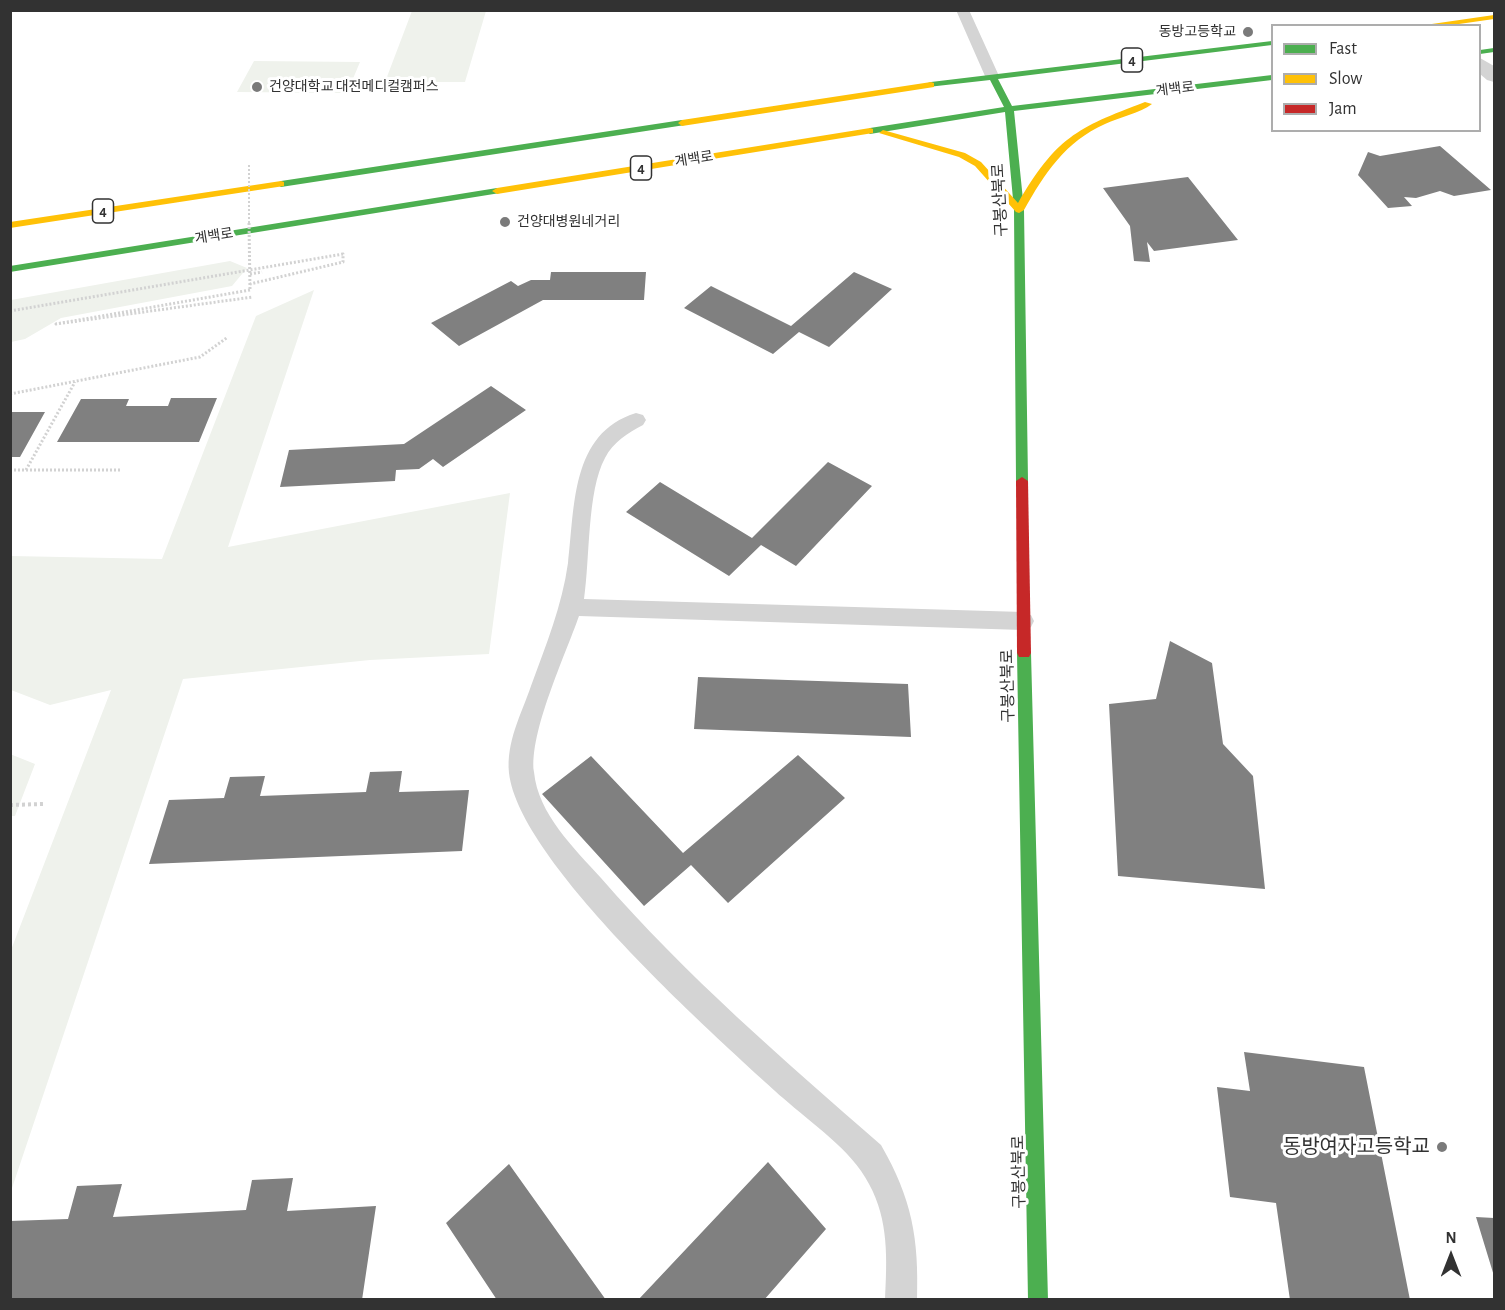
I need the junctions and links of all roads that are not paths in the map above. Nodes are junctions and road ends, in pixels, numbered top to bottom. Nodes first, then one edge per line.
1 (962, 10) edge
2 (1494, 17) edge
3 (1438, 24) edge
4 (1271, 43) edge
5 (1481, 66) edge
6 (992, 76) junction
7 (1494, 76) edge
8 (1271, 77) edge
9 (1191, 87) junction
10 (1009, 109) junction
11 (873, 130) junction
12 (1019, 210) junction
13 (10, 225) edge
14 (10, 269) edge
15 (636, 420) dead end
16 (571, 608) junction
17 (1023, 621) junction
18 (901, 1299) edge
19 (1038, 1299) edge

1 - 6 lane
2 - 3 main road
4 - 6 main road, 4
5 - 7 street
6 - 10 main road, 구봉산북로
6 - 13 main road, 4
8 - 9 main road, 계백로 / 4
9 - 10 main road, 계백로 / 4
9 - 12 main road
10 - 11 main road, 계백로 / 4
10 - 12 main road, 구봉산북로
11 - 12 main road
11 - 14 main road, 계백로 / 4
12 - 17 main road, 구봉산북로
15 - 16 lane
16 - 17 lane
16 - 18 lane
17 - 19 main road, 구봉산북로

